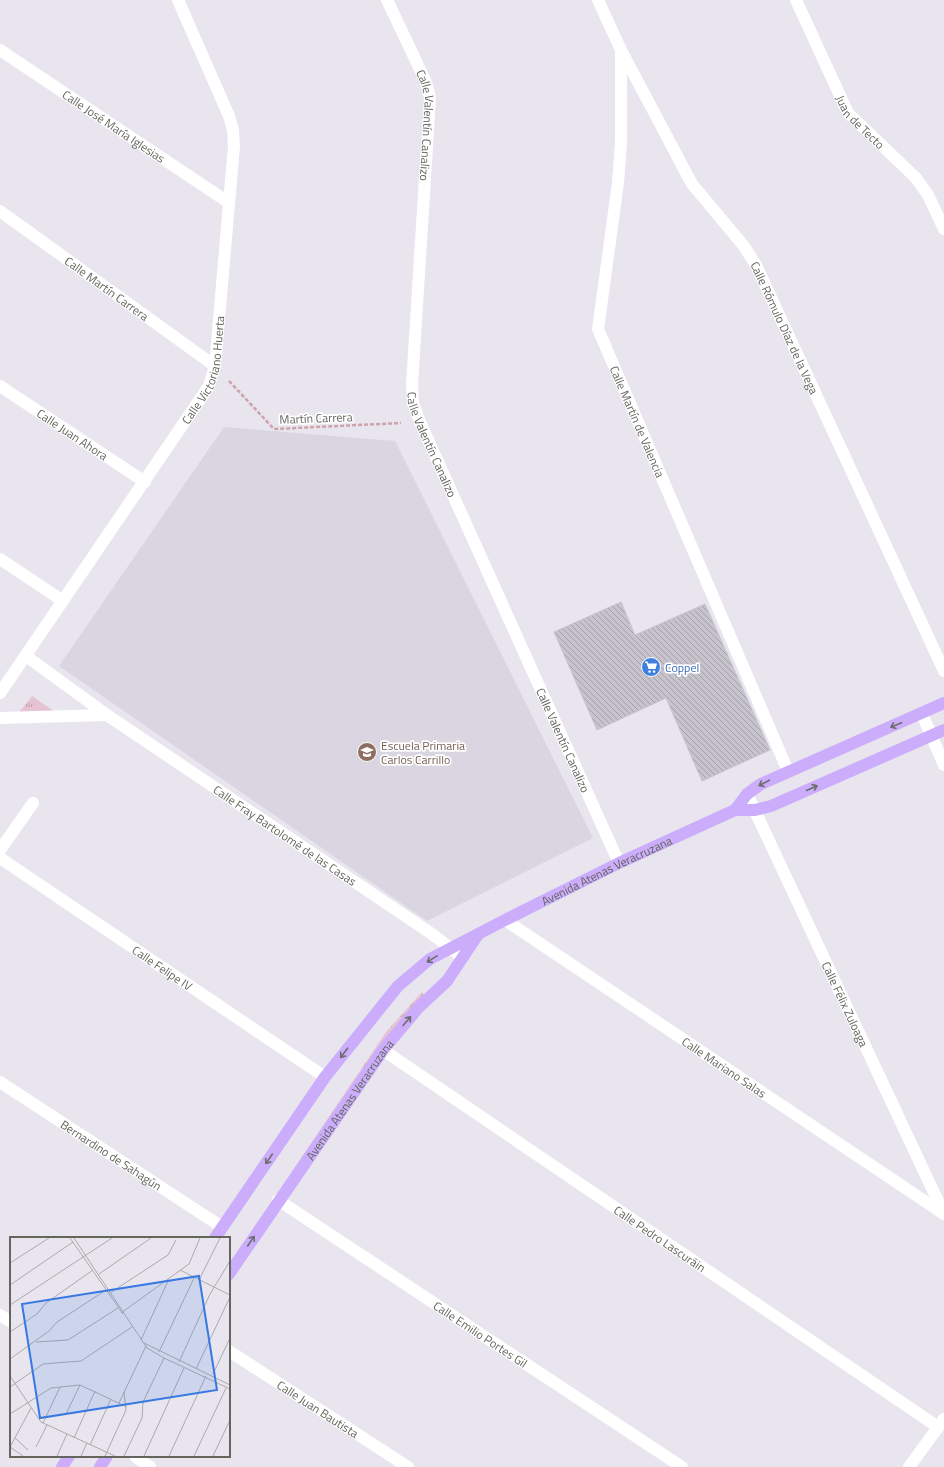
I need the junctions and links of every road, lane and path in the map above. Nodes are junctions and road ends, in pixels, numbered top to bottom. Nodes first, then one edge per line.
1 (178, 0) edge
2 (387, 0) edge
3 (598, 0) edge
4 (796, 0) edge
5 (0, 50) edge
6 (621, 50) junction
7 (228, 202) junction
8 (1, 212) edge
9 (944, 229) edge
10 (215, 366) junction
11 (0, 386) edge
12 (420, 422) junction
13 (145, 482) junction
14 (0, 559) edge
15 (64, 601) junction
16 (26, 656) junction
17 (944, 671) edge
18 (0, 693) edge
19 (944, 703) edge
20 (922, 714) junction
21 (107, 715) junction
22 (0, 718) edge
23 (944, 730) edge
24 (931, 736) junction
25 (944, 765) edge
26 (788, 771) junction
27 (747, 794) junction
28 (33, 803) dead end
29 (735, 810) junction
30 (755, 810) junction
31 (0, 850) edge
32 (0, 858) edge
33 (619, 862) junction
34 (504, 920) junction
35 (479, 934) junction
36 (452, 948) junction
37 (462, 957) junction
38 (383, 1050) junction
39 (325, 1077) junction
40 (0, 1082) edge
41 (278, 1200) junction
42 (944, 1214) edge
43 (222, 1227) junction
44 (216, 1237) edge
45 (230, 1272) edge
46 (0, 1314) edge
47 (10, 1321) edge
48 (230, 1351) edge
49 (941, 1423) edge
50 (68, 1457) edge
51 (106, 1457) edge
52 (136, 1458) dead end
53 (911, 1466) edge
54 (62, 1467) edge
55 (100, 1467) edge
56 (150, 1467) edge
57 (408, 1467) edge
58 (682, 1467) edge

1 - 7 street, Calle Victoriano Huerta
2 - 12 street, Calle Valentín Canalizo
3 - 6 street, Calle Rómulo Díaz de la Vega
4 - 9 street, Juan de Tecto
5 - 7 street, Calle José María Iglesias
6 - 17 street, Calle Rómulo Díaz de la Vega
6 - 26 street, Calle Martín de Valencia
7 - 10 street, Calle Victoriano Huerta
8 - 10 street, Calle Martín Carrera
10 - 12 path, Martín Carrera
10 - 13 street, Calle Victoriano Huerta
11 - 13 street, Calle Juan Ahora
12 - 33 street, Calle Valentín Canalizo
13 - 15 street, Calle Victoriano Huerta
14 - 15 street
15 - 16 street, Calle Victoriano Huerta
16 - 18 street, Calle Victoriano Huerta
16 - 21 street, Calle Fray Bartolomé de las Casas
19 - 20 main road, Avenida Atenas Veracruzana
20 - 24 street
20 -> 26 main road, Avenida Atenas Veracruzana
21 - 22 street
21 - 36 street, Calle Fray Bartolomé de las Casas
23 - 24 main road, Avenida Atenas Veracruzana
24 - 25 street
30 -> 24 main road, Avenida Atenas Veracruzana
26 -> 27 main road, Avenida Atenas Veracruzana
27 - 29 main road, Avenida Atenas Veracruzana
27 - 30 street, Calle Félix Zuloaga
28 - 31 street
29 - 30 main road, Avenida Atenas Veracruzana
29 - 33 main road, Avenida Atenas Veracruzana
30 - 42 street, Calle Félix Zuloaga
32 - 39 street, Calle Felipe IV
33 - 34 main road, Avenida Atenas Veracruzana
34 - 35 main road, Avenida Atenas Veracruzana
34 - 42 street, Calle Mariano Salas
35 - 36 main road, Avenida Atenas Veracruzana
35 - 37 main road, Avenida Atenas Veracruzana
36 - 37 street, Calle Fray Bartolomé de las Casas
36 -> 39 main road, Avenida Atenas Veracruzana
38 -> 37 main road, Avenida Atenas Veracruzana
38 - 41 main road, Avenida Atenas Veracruzana
38 - 49 street, Calle Pedro Lascuráin
39 -> 43 main road, Avenida Atenas Veracruzana
40 - 43 street, Bernardino de Sahagún
45 -> 41 main road, Avenida Atenas Veracruzana
41 - 58 street, Calle Emilio Portes Gil
43 - 44 main road, Avenida Atenas Veracruzana
46 - 47 street
48 - 57 street, Calle Juan Bautista
49 - 53 street
50 - 54 main road
51 - 55 main road
52 - 56 street

